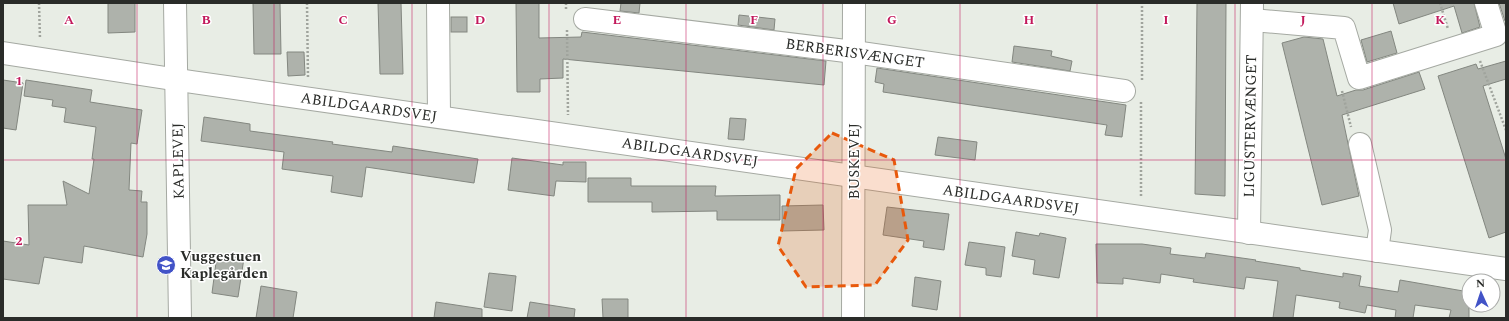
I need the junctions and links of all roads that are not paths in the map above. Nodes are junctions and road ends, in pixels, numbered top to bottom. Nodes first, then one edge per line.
1 (175, 3) edge
2 (438, 3) edge
3 (854, 3) edge
4 (1486, 3) edge
5 (1252, 11) edge
6 (573, 19) road end
7 (854, 52) junction
8 (3, 53) edge
9 (176, 80) junction
10 (1136, 91) road end
11 (439, 116) junction
12 (1360, 144) dead end
13 (854, 176) junction
14 (1249, 233) junction
15 (1378, 251) junction
16 (1506, 269) edge
17 (180, 318) edge
18 (853, 318) edge

1 - 9 street, KAPLEVEJ
2 - 11 street
3 - 7 street, BUSKEVEJ
4 - 5 street, LIGUSTERVÆNGET
5 - 14 street, LIGUSTERVÆNGET
6 - 7 street, BERBERISVÆNGET
7 - 10 street, BERBERISVÆNGET
7 - 13 street, BUSKEVEJ
8 - 9 street, ABILDGAARDSVEJ
9 - 11 street, ABILDGAARDSVEJ
9 - 17 street, KAPLEVEJ
11 - 13 street, ABILDGAARDSVEJ
12 - 15 street
13 - 14 street, ABILDGAARDSVEJ
13 - 18 street, BUSKEVEJ
14 - 15 street, ABILDGAARDSVEJ
15 - 16 street, ABILDGAARDSVEJ

